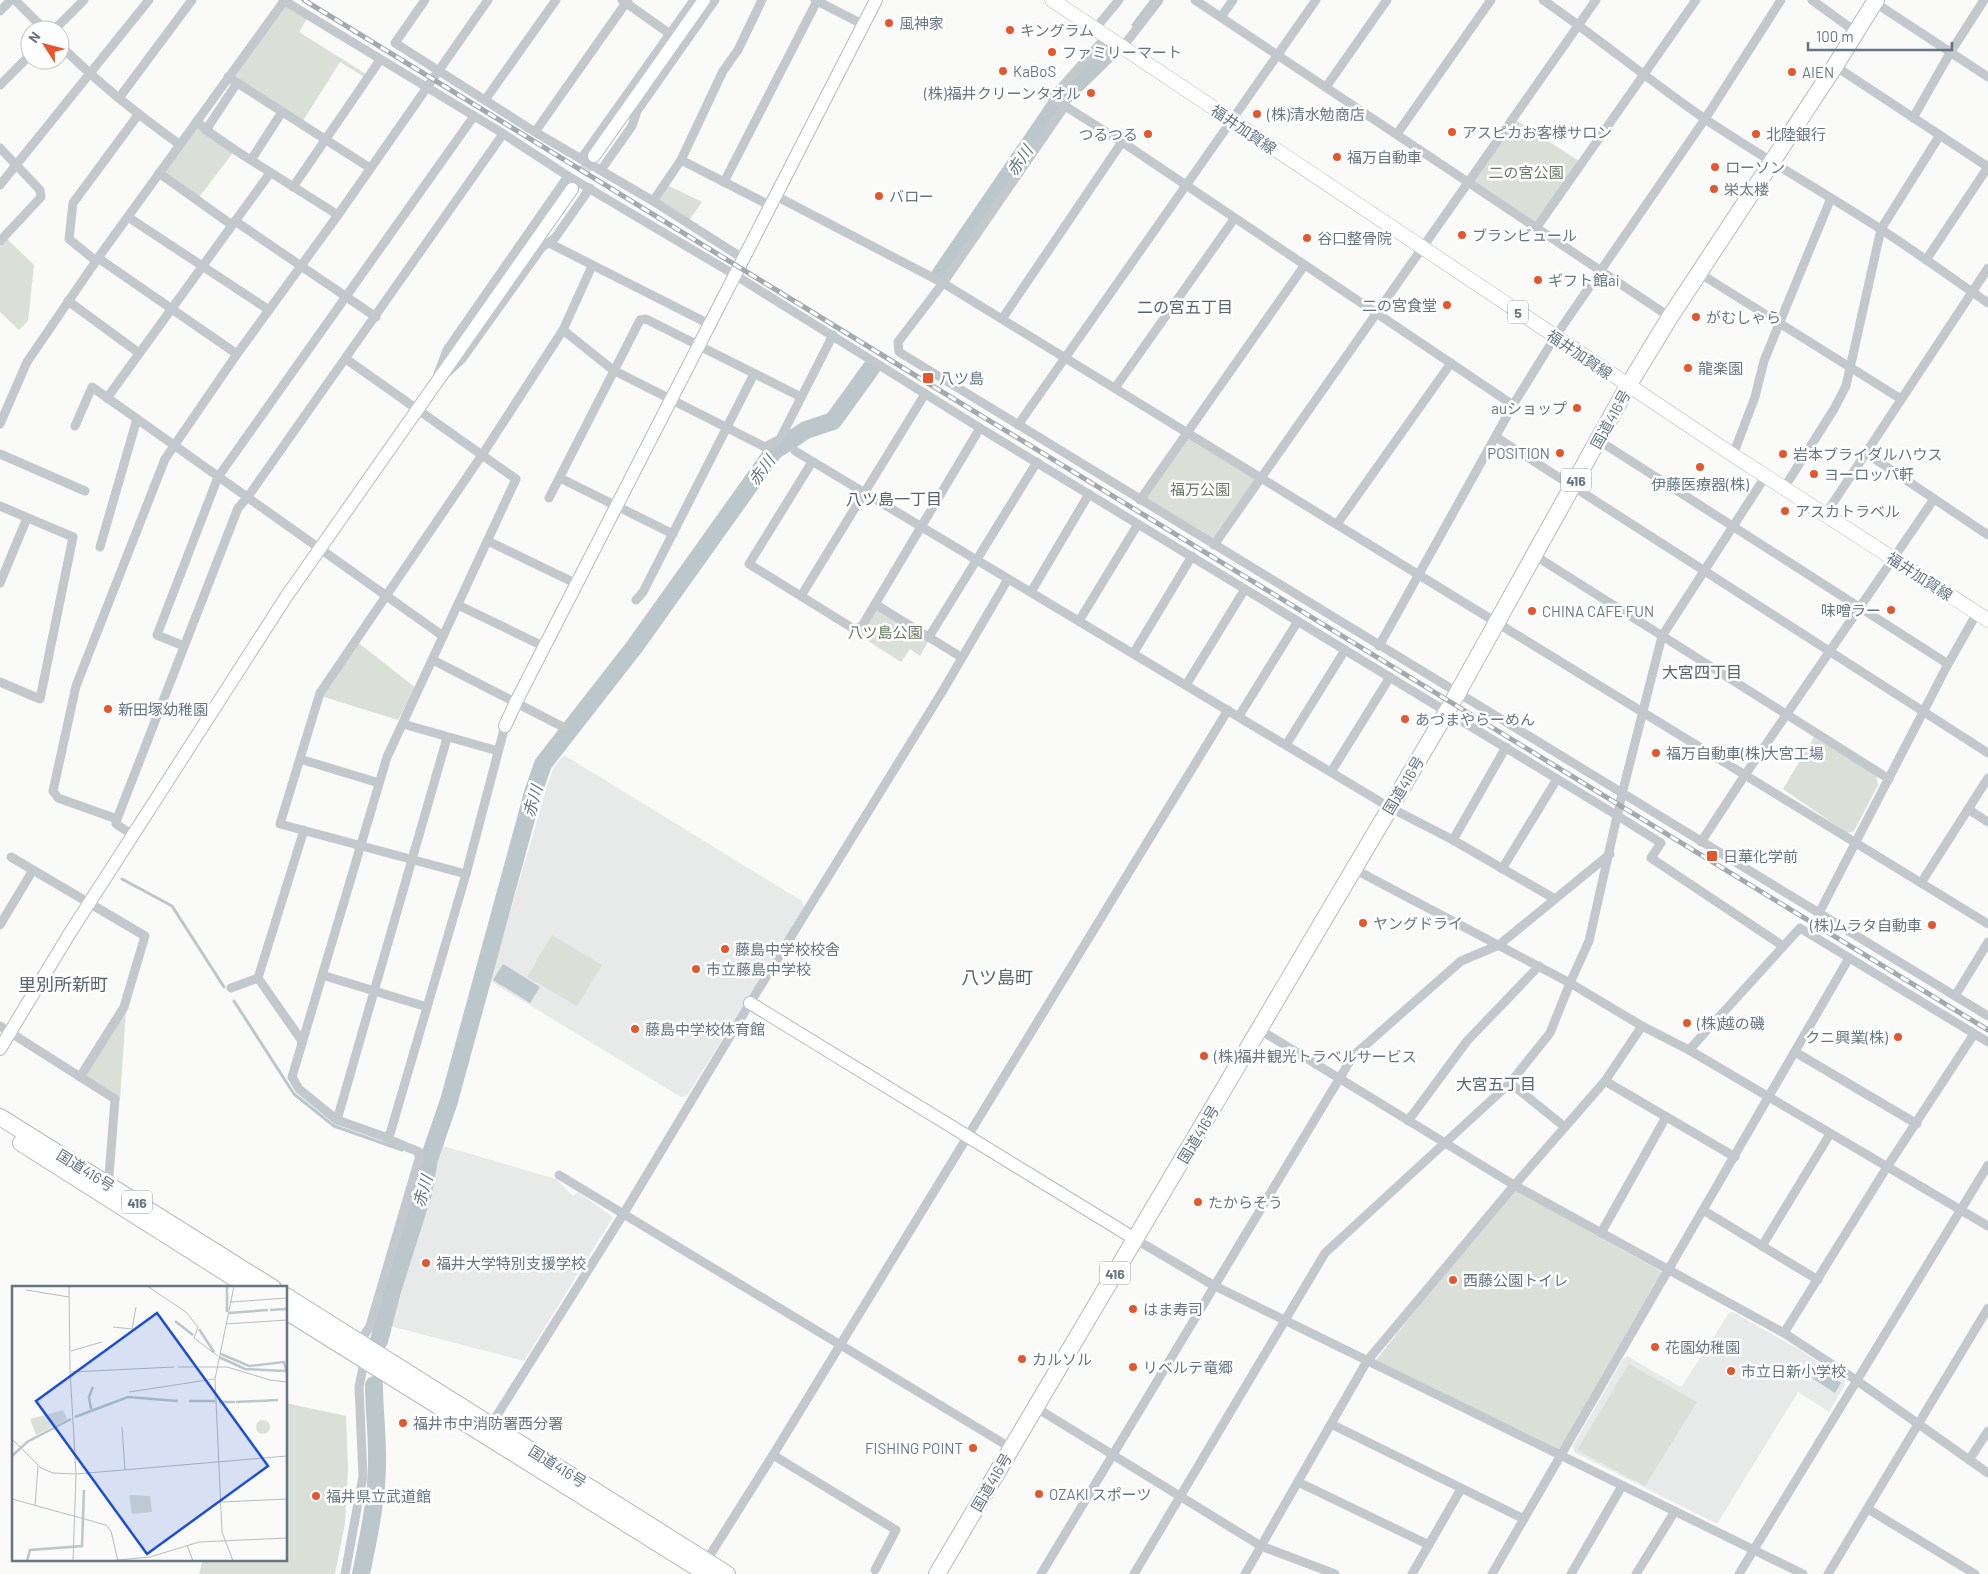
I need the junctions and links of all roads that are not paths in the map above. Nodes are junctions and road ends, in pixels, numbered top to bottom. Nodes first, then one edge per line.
1 (13, 0) edge
2 (84, 0) edge
3 (149, 0) edge
4 (192, 0) edge
5 (283, 0) edge
6 (425, 0) edge
7 (488, 0) edge
8 (556, 0) edge
9 (694, 0) edge
10 (704, 0) edge
11 (714, 0) edge
12 (762, 0) edge
13 (816, 0) edge
14 (876, 0) edge
15 (1052, 0) edge
16 (1118, 0) edge
17 (1159, 0) edge
18 (1195, 0) edge
19 (1233, 0) edge
20 (1316, 0) edge
21 (1387, 0) edge
22 (1491, 0) edge
23 (1543, 0) edge
24 (1596, 0) edge
25 (1696, 0) edge
26 (1781, 0) edge
27 (1812, 0) edge
28 (1984, 0) edge
29 (626, 1) edge
30 (1875, 1) edge
31 (0, 11) edge
32 (1221, 17) junction
33 (34, 20) edge
34 (64, 20) edge
35 (864, 25) junction
36 (1579, 25) junction
37 (1856, 32) junction
38 (1101, 33) junction
39 (670, 34) junction
40 (1122, 48) junction
41 (1950, 53) junction
42 (70, 55) edge
43 (1278, 55) junction
44 (380, 60) junction
45 (20, 65) edge
46 (1835, 66) junction
47 (438, 71) junction
48 (90, 74) junction
49 (1642, 75) junction
50 (228, 77) junction
51 (1988, 77) edge
52 (237, 83) junction
53 (0, 85) edge
54 (1326, 87) junction
55 (427, 88) junction
56 (119, 98) junction
57 (485, 100) junction
58 (1065, 106) junction
59 (282, 112) junction
60 (138, 115) junction
61 (474, 116) junction
62 (1914, 118) junction
63 (1705, 119) junction
64 (198, 121) junction
65 (1231, 121) junction
66 (206, 130) junction
67 (535, 132) junction
68 (503, 134) junction
69 (1397, 134) junction
70 (1940, 136) junction
71 (326, 140) junction
72 (1122, 142) junction
73 (179, 144) junction
74 (0, 148) edge
75 (594, 156) tunnel mouth
76 (581, 159) junction
77 (251, 160) junction
78 (681, 160) junction
79 (1771, 162) junction
80 (17, 164) junction
81 (1988, 167) edge
82 (370, 168) junction
83 (601, 170) junction
84 (159, 173) junction
85 (270, 173) junction
86 (568, 176) junction
87 (724, 182) junction
88 (1469, 182) junction
89 (0, 185) edge
90 (1186, 186) junction
91 (293, 187) junction
92 (590, 188) junction
93 (572, 189) tunnel mouth
94 (1831, 198) junction
95 (774, 201) junction
96 (653, 202) junction
97 (338, 215) junction
98 (128, 216) junction
99 (1234, 219) junction
100 (234, 223) junction
101 (1537, 227) junction
102 (1881, 230) junction
103 (0, 241) edge
104 (549, 243) junction
105 (1422, 248) junction
106 (97, 259) junction
107 (744, 259) junction
108 (1926, 260) junction
109 (202, 266) junction
110 (592, 266) junction
111 (1304, 266) junction
112 (301, 267) junction
113 (1988, 268) edge
114 (1600, 269) junction
115 (1699, 273) junction
116 (735, 275) junction
117 (943, 282) junction
118 (1972, 292) junction
119 (346, 297) junction
120 (68, 301) junction
121 (1988, 303) edge
122 (172, 309) junction
123 (269, 310) junction
124 (1376, 314) junction
125 (376, 317) junction
126 (1670, 317) junction
127 (1002, 319) junction
128 (1778, 324) junction
129 (711, 325) junction
130 (563, 330) junction
131 (833, 336) junction
132 (1555, 337) junction
133 (699, 347) junction
134 (139, 353) junction
135 (237, 354) junction
136 (1065, 358) junction
137 (346, 359) junction
138 (1451, 363) junction
139 (1850, 368) junction
140 (614, 370) junction
141 (754, 374) junction
142 (435, 383) junction
143 (1628, 386) junction
144 (1115, 388) junction
145 (925, 394) junction
146 (801, 397) junction
147 (106, 398) junction
148 (671, 399) junction
149 (1901, 399) junction
150 (1513, 405) junction
151 (416, 410) junction
152 (137, 419) junction
153 (0, 424) edge
154 (1018, 425) junction
155 (75, 426) dead end
156 (726, 428) junction
157 (980, 428) junction
158 (1186, 432) junction
159 (1496, 437) junction
160 (1598, 440) junction
161 (174, 445) junction
162 (795, 452) dead end
163 (1866, 453) junction
164 (0, 454) edge
165 (482, 455) junction
166 (1732, 455) junction
167 (812, 462) junction
168 (1037, 462) junction
169 (1765, 476) junction
170 (218, 477) junction
171 (560, 478) junction
172 (1261, 478) junction
173 (1573, 486) junction
174 (1784, 488) junction
175 (85, 491) dead end
176 (864, 492) junction
177 (1089, 494) junction
178 (247, 498) junction
179 (549, 498) dead end
180 (1934, 499) junction
181 (1140, 500) junction
182 (0, 506) edge
183 (617, 506) junction
184 (1825, 515) junction
185 (27, 518) junction
186 (1138, 524) junction
187 (1337, 524) junction
188 (922, 527) junction
189 (1733, 527) junction
190 (673, 534) junction
191 (1988, 535) edge
192 (488, 541) junction
193 (1214, 545) junction
194 (100, 548) dead end
195 (319, 550) junction
196 (1534, 555) junction
197 (1192, 556) junction
198 (1893, 559) junction
199 (978, 561) junction
200 (1704, 571) junction
201 (1419, 575) junction
202 (1008, 579) junction
203 (0, 583) edge
204 (577, 584) junction
205 (1245, 589) junction
206 (1031, 592) junction
207 (386, 596) junction
208 (801, 596) junction
209 (636, 600) dead end
210 (875, 604) junction
211 (458, 605) junction
212 (1859, 608) junction
213 (1982, 616) edge
214 (1298, 621) junction
215 (1079, 622) junction
216 (1496, 622) junction
217 (443, 636) junction
218 (1662, 636) junction
219 (929, 637) junction
220 (184, 646) junction
221 (1379, 646) junction
222 (545, 647) junction
223 (1345, 650) junction
224 (1829, 652) junction
225 (1133, 654) junction
226 (961, 657) junction
227 (433, 660) junction
228 (1948, 664) junction
229 (1390, 677) junction
230 (0, 682) edge
231 (1186, 685) junction
232 (1458, 692) junction
233 (516, 702) junction
234 (1228, 710) junction
235 (1924, 711) junction
236 (1447, 712) junction
237 (1643, 713) junction
238 (1786, 715) junction
239 (1239, 716) junction
240 (403, 724) junction
241 (505, 726) joint
242 (563, 727) dead end
243 (447, 738) junction
244 (1286, 744) junction
245 (1506, 748) junction
246 (498, 752) junction
247 (1988, 753) edge
248 (300, 759) junction
249 (1331, 772) junction
250 (1745, 775) junction
251 (1988, 778) edge
252 (1557, 779) junction
253 (1889, 779) junction
254 (380, 784) junction
255 (1622, 794) junction
256 (1390, 807) junction
257 (1968, 809) junction
258 (1618, 816) junction
259 (117, 819) junction
260 (1988, 822) edge
261 (304, 830) junction
262 (133, 835) junction
263 (1453, 840) junction
264 (1701, 842) junction
265 (1855, 844) junction
266 (361, 845) junction
267 (1610, 854) junction
268 (11, 857) dead end
269 (412, 859) junction
270 (1354, 868) junction
271 (1502, 869) junction
272 (33, 870) junction
273 (466, 874) junction
274 (1921, 883) junction
275 (1555, 899) junction
276 (90, 903) junction
277 (1819, 913) junction
278 (1988, 924) edge
279 (0, 925) edge
280 (1988, 942) edge
281 (1499, 945) junction
282 (1783, 946) junction
283 (1849, 958) junction
284 (1539, 966) junction
285 (322, 975) junction
286 (258, 978) junction
287 (1570, 983) junction
288 (231, 988) dead end
289 (374, 990) junction
290 (1955, 996) junction
291 (750, 1003) junction
292 (427, 1007) junction
293 (1988, 1016) edge
294 (1642, 1026) junction
295 (5, 1030) edge
296 (1260, 1030) junction
297 (1974, 1034) junction
298 (302, 1041) junction
299 (1988, 1042) edge
300 (0, 1049) edge
301 (1689, 1050) junction
302 (1795, 1052) junction
303 (80, 1077) junction
304 (1338, 1078) junction
305 (1605, 1081) junction
306 (1510, 1083) junction
307 (1768, 1097) junction
308 (0, 1117) edge
309 (1666, 1117) junction
310 (337, 1120) junction
311 (1408, 1120) junction
312 (1917, 1124) junction
313 (1565, 1127) junction
314 (0, 1130) edge
315 (1830, 1134) junction
316 (966, 1136) junction
317 (385, 1137) junction
318 (1445, 1143) junction
319 (1734, 1157) junction
320 (1988, 1165) edge
321 (1887, 1167) junction
322 (559, 1175) dead end
323 (1514, 1185) junction
324 (102, 1187) junction
325 (1703, 1210) junction
326 (1960, 1211) junction
327 (624, 1213) junction
328 (1988, 1226) edge
329 (1601, 1233) junction
330 (1135, 1239) junction
331 (1762, 1246) junction
332 (200, 1249) junction
333 (1669, 1270) junction
334 (1818, 1280) junction
335 (1214, 1285) junction
336 (247, 1286) edge
337 (269, 1286) edge
338 (288, 1297) edge
339 (1988, 1308) edge
340 (288, 1312) edge
341 (1285, 1320) junction
342 (1784, 1333) junction
343 (840, 1343) junction
344 (364, 1349) junction
345 (1367, 1361) junction
346 (1856, 1380) junction
347 (1035, 1407) junction
348 (1331, 1424) junction
349 (1920, 1424) junction
350 (488, 1430) junction
351 (1988, 1431) edge
352 (1011, 1448) junction
353 (1114, 1454) junction
354 (773, 1455) junction
355 (1560, 1457) junction
356 (1970, 1460) junction
357 (1988, 1473) edge
358 (1298, 1482) junction
359 (1622, 1486) junction
360 (1461, 1489) junction
361 (1181, 1496) junction
362 (1868, 1509) junction
363 (1675, 1511) junction
364 (1524, 1519) junction
365 (1429, 1545) junction
366 (1261, 1546) junction
367 (1753, 1549) junction
368 (705, 1568) edge
369 (875, 1570) dead end
370 (345, 1574) edge
371 (727, 1574) edge
372 (937, 1574) edge
373 (1041, 1574) edge
374 (1134, 1574) edge
375 (1245, 1574) edge
376 (1335, 1574) edge
377 (1412, 1574) edge
378 (1492, 1574) edge
379 (1571, 1574) edge
380 (1636, 1574) edge
381 (1739, 1574) edge
382 (1803, 1574) edge
383 (1828, 1574) edge
384 (1975, 1574) edge

1 - 31 street
1 - 33 street
2 - 34 street
3 - 48 street
4 - 56 street
5 - 44 street
5 - 50 street
6 - 47 street
7 - 47 street
8 - 57 street
9 - 39 street
10 - 75 street
11 - 83 street
12 - 78 street
13 - 35 street
13 - 87 street
14 - 35 street
15 - 38 main road, 福井加賀線 / 5
16 - 38 street
17 - 40 street
18 - 32 street
19 - 32 street
20 - 43 street
21 - 54 street
22 - 69 street
23 - 36 street
24 - 36 street
25 - 49 street
26 - 63 street
27 - 37 street
28 - 41 street
29 - 39 street
29 - 67 street
30 - 37 highway, 国道416号 / 416
30 - 41 street
32 - 43 street
35 - 95 street
36 - 49 street
36 - 88 street
37 - 46 highway, 国道416号 / 416
38 - 40 main road, 福井加賀線 / 5
38 - 58 street
39 - 76 street
40 - 65 main road, 福井加賀線 / 5
41 - 51 street
41 - 62 street
42 - 48 street
43 - 54 street
43 - 65 street
44 - 55 street
44 - 71 street
45 - 53 street
46 - 62 street
46 - 79 highway, 国道416号 / 416
47 - 55 street
47 - 57 street
48 - 56 street
48 - 80 street
49 - 63 street
49 - 101 street
50 - 52 street
50 - 64 street
52 - 59 street
52 - 66 street
54 - 69 street
55 - 61 street
55 - 82 street
56 - 60 street
57 - 67 street
58 - 72 street
58 - 117 street
59 - 71 street
59 - 77 street
60 - 73 street
60 - 106 street
61 - 68 street
61 - 119 street
62 - 70 street
63 - 79 street
63 - 114 street
64 - 66 street
64 - 73 street
65 - 90 street
65 - 105 main road, 福井加賀線 / 5
66 - 77 street
67 - 76 street
68 - 86 street
68 - 125 street
69 - 88 street
70 - 81 street
70 - 102 street
71 - 82 street
71 - 91 street
72 - 90 street
72 - 127 street
73 - 84 street
74 - 80 street
76 - 83 street
77 - 85 street
78 - 87 street
78 - 96 street
79 - 94 street
79 - 115 highway, 国道416号 / 416
80 - 89 street
80 - 103 street
81 - 108 street
82 - 97 street
83 - 96 street
84 - 98 street
84 - 100 street
85 - 91 street
85 - 100 street
86 - 92 street
86 - 142 street
87 - 95 street
88 - 101 street
88 - 105 street
90 - 99 street
90 - 136 street
91 - 97 street
92 - 104 street
92 - 116 street
93 - 142 street
94 - 102 street
94 - 128 street
95 - 107 street
95 - 117 street
96 - 107 street
97 - 112 street
98 - 106 street
98 - 109 street
99 - 111 street
99 - 144 street
100 - 109 street
100 - 112 street
101 - 114 street
102 - 108 street
102 - 139 street
104 - 110 street
104 - 142 street
105 - 124 street
105 - 132 main road, 福井加賀線 / 5
106 - 120 street
106 - 122 street
107 - 116 street
108 - 118 street
109 - 122 street
109 - 123 street
110 - 129 street
110 - 130 street
111 - 124 street
111 - 158 street
112 - 119 street
112 - 123 street
113 - 118 street
114 - 126 street
114 - 132 street
115 - 126 highway, 国道416号 / 416
115 - 128 street
116 - 129 street
116 - 131 street
117 - 127 street
117 - 154 street
118 - 121 street
118 - 149 street
119 - 125 street
119 - 170 street
120 - 134 street
120 - 153 street
122 - 134 street
122 - 135 street
123 - 135 street
124 - 138 street
124 - 172 street
125 - 137 street
126 - 143 highway, 国道416号 / 416
127 - 136 street
128 - 139 street
128 - 166 street
129 - 133 street
130 - 140 street
130 - 165 street
131 - 145 street
131 - 146 street
132 - 143 main road, 福井加賀線 / 5
132 - 150 street
133 - 140 street
133 - 141 street
133 - 148 street
134 - 147 street
135 - 161 street
136 - 144 street
136 - 154 street
137 - 151 street
137 - 178 street
138 - 150 street
138 - 187 street
139 - 149 street
139 - 174 street
140 - 148 street
140 - 171 street
141 - 146 street
141 - 156 street
142 - 151 street
143 - 160 highway, 国道416号 / 416
143 - 166 main road, 福井加賀線 / 5
144 - 158 street
145 - 157 street
145 - 176 street
146 - 156 street
147 - 152 street
147 - 155 street
148 - 156 street
148 - 183 street
149 - 163 street
150 - 159 street
151 - 165 street
151 - 195 street
152 - 161 street
152 - 194 street
154 - 181 street
156 - 190 street
157 - 168 street
157 - 188 street
158 - 172 street
158 - 181 street
159 - 173 street
159 - 201 street
160 - 173 highway, 国道416号 / 416
160 - 189 street
161 - 170 street
161 - 259 street
162 - 167 street
163 - 180 street
163 - 184 street
164 - 175 street
165 - 192 street
165 - 207 street
166 - 169 main road, 福井加賀線 / 5
167 - 176 street
167 - 208 street
168 - 177 street
168 - 199 street
169 - 174 main road, 福井加賀線 / 5
169 - 189 street
170 - 178 street
170 - 220 street
171 - 179 street
171 - 183 street
172 - 187 street
172 - 193 street
173 - 196 highway, 国道416号 / 416
173 - 200 street
174 - 184 main road, 福井加賀線 / 5
176 - 188 street
176 - 208 street
177 - 186 street
177 - 206 street
178 - 195 street
178 - 220 street
180 - 191 street
180 - 198 street
181 - 193 street
182 - 185 street
183 - 190 street
183 - 204 street
184 - 198 main road, 福井加賀線 / 5
185 - 203 street
185 - 230 street
186 - 197 street
186 - 215 street
187 - 201 street
188 - 199 street
188 - 210 street
189 - 200 street
189 - 212 street
190 - 209 street
192 - 204 street
192 - 211 street
193 - 221 street
195 - 207 street
195 - 262 street
196 - 216 highway, 国道416号 / 416
196 - 218 street
197 - 205 street
197 - 225 street
198 - 212 street
198 - 213 main road, 福井加賀線 / 5
199 - 202 street
199 - 219 street
200 - 218 street
200 - 224 street
201 - 216 street
201 - 221 street
202 - 206 street
202 - 226 street
204 - 222 street
205 - 214 street
205 - 231 street
206 - 215 street
207 - 217 street
207 - 248 street
208 - 210 street
210 - 219 street
211 - 217 street
211 - 222 street
212 - 224 street
212 - 228 street
213 - 228 street
214 - 223 street
214 - 239 street
215 - 225 street
216 - 232 highway, 国道416号 / 416
216 - 237 street
217 - 227 street
218 - 237 street
218 - 238 street
219 - 226 street
220 - 259 street
221 - 232 street
222 - 233 street
223 - 229 street
223 - 244 street
224 - 235 street
224 - 238 street
225 - 231 street
226 - 291 street
227 - 233 street
227 - 240 street
228 - 235 street
229 - 236 street
229 - 249 street
231 - 234 street
232 - 236 highway, 国道416号 / 416
232 - 255 street
233 - 241 street
233 - 242 street
234 - 239 street
234 - 316 street
235 - 247 street
235 - 253 street
236 - 245 street
236 - 256 highway, 国道416号 / 416
237 - 250 street
237 - 255 street
238 - 250 street
238 - 253 street
239 - 244 street
240 - 243 street
240 - 254 street
241 - 246 street
243 - 246 street
243 - 269 street
244 - 249 street
245 - 252 street
245 - 263 street
246 - 273 street
248 - 254 street
248 - 261 street
249 - 256 street
250 - 264 street
250 - 265 street
251 - 257 street
252 - 258 street
252 - 271 street
253 - 265 street
254 - 266 street
255 - 258 street
255 - 264 street
256 - 263 street
256 - 270 highway, 国道416号 / 416
257 - 260 street
257 - 274 street
258 - 267 street
258 - 282 street
259 - 262 street
261 - 266 street
261 - 286 street
262 - 276 street
263 - 271 street
264 - 277 street
265 - 274 street
265 - 277 street
266 - 269 street
266 - 285 street
267 - 275 street
267 - 287 street
268 - 272 street
269 - 273 street
269 - 289 street
270 - 281 street
270 - 296 highway, 国道416号 / 416
271 - 275 street
272 - 276 street
272 - 279 street
273 - 292 street
274 - 278 street
275 - 281 street
276 - 295 street
276 - 303 street
277 - 290 street
280 - 290 street
281 - 284 street
281 - 304 street
282 - 283 street
282 - 301 street
283 - 297 street
283 - 302 street
284 - 287 street
284 - 311 street
285 - 289 street
285 - 298 street
286 - 288 street
286 - 298 street
287 - 294 street
287 - 306 street
289 - 292 street
289 - 310 street
290 - 293 street
291 - 316 street
291 - 327 street
292 - 317 street
294 - 301 street
294 - 305 street
295 - 300 street
295 - 303 street
296 - 304 street
296 - 330 highway, 国道416号 / 416
297 - 299 street
297 - 312 street
298 - 310 street
301 - 307 street
302 - 307 street
302 - 312 street
303 - 324 street
304 - 311 street
304 - 335 street
305 - 309 street
305 - 313 street
306 - 313 street
306 - 318 street
307 - 315 street
307 - 319 street
308 - 324 highway, 国道416号 / 416
309 - 319 street
309 - 329 street
310 - 317 street
311 - 318 street
312 - 321 street
313 - 323 street
314 - 324 highway, 国道416号 / 416
315 - 321 street
315 - 331 street
316 - 330 street
316 - 343 street
317 - 344 street
318 - 323 street
318 - 341 street
319 - 325 street
320 - 326 street
321 - 326 street
321 - 334 street
322 - 327 street
323 - 329 street
323 - 345 street
324 - 332 highway, 国道416号 / 416
325 - 331 street
325 - 333 street
326 - 328 street
326 - 346 street
327 - 343 street
327 - 350 street
329 - 333 street
330 - 335 street
330 - 347 highway, 国道416号 / 416
331 - 334 street
332 - 336 highway, 国道416号 / 416
332 - 337 highway, 国道416号 / 416
333 - 342 street
333 - 355 street
334 - 342 street
335 - 341 street
335 - 353 street
338 - 344 highway, 国道416号
339 - 349 street
340 - 344 highway, 国道416号
341 - 345 street
341 - 361 street
342 - 346 street
343 - 352 street
343 - 354 street
344 - 350 highway, 国道416号
344 - 370 street
345 - 348 street
345 - 355 street
346 - 349 street
346 - 367 street
347 - 352 highway, 国道416号 / 416
347 - 353 street
348 - 358 street
348 - 360 street
349 - 356 street
349 - 362 street
350 - 368 highway, 国道416号
351 - 356 street
352 - 372 highway, 国道416号 / 416
353 - 361 street
353 - 373 street
354 - 368 street
354 - 369 street
355 - 359 street
355 - 364 street
356 - 357 street
358 - 365 street
358 - 366 street
359 - 363 street
359 - 379 street
360 - 364 street
360 - 365 street
361 - 366 street
361 - 374 street
362 - 383 street
362 - 384 street
363 - 367 street
363 - 380 street
364 - 378 street
365 - 377 street
366 - 375 street
366 - 376 street
367 - 381 street
367 - 382 street
368 - 371 highway, 国道416号

